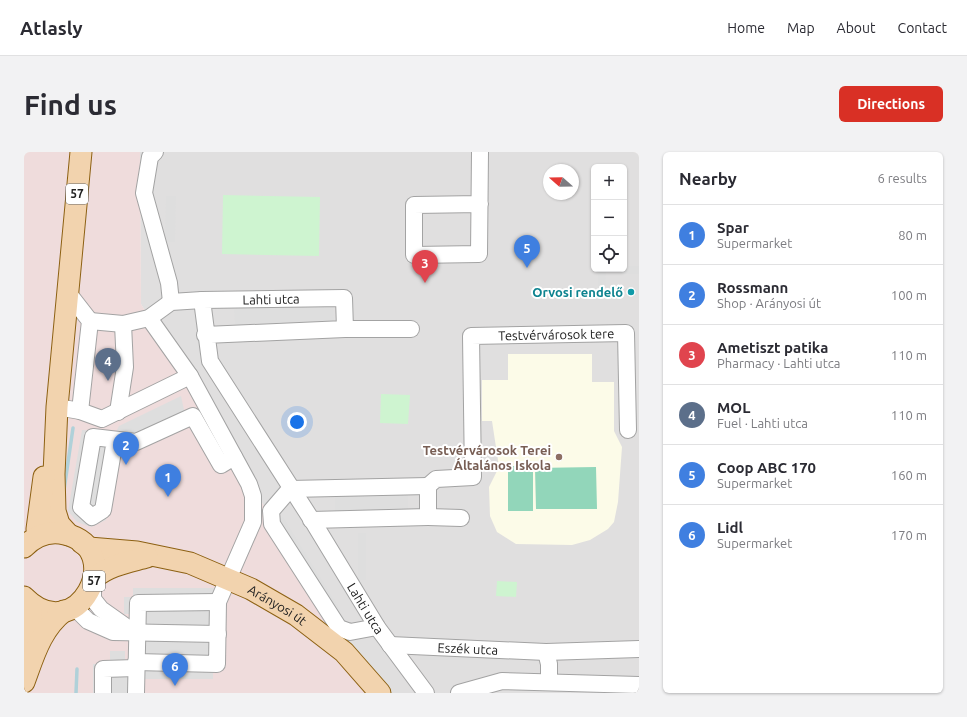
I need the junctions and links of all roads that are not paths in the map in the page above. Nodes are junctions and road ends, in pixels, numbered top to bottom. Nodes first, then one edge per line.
1 (155, 152) edge
2 (480, 152) edge
3 (81, 153) edge
4 (480, 204) junction
5 (69, 294) junction
6 (202, 300) junction
7 (171, 302) junction
8 (149, 318) junction
9 (90, 322) junction
10 (123, 324) junction
11 (345, 329) junction
12 (411, 329) dead end
13 (206, 335) junction
14 (190, 376) junction
15 (57, 407) junction
16 (80, 411) junction
17 (118, 412) junction
18 (102, 419) junction
19 (628, 430) dead end
20 (234, 457) junction
21 (428, 486) junction
22 (290, 489) junction
23 (428, 517) junction
24 (461, 518) dead end
25 (311, 520) junction
26 (75, 539) junction
27 (31, 542) edge
28 (152, 555) junction
29 (229, 579) junction
30 (93, 582) junction
31 (27, 600) edge
32 (218, 602) junction
33 (69, 609) junction
34 (377, 627) junction
35 (136, 633) junction
36 (218, 634) junction
37 (390, 645) junction
38 (639, 649) edge
39 (546, 652) junction
40 (136, 665) junction
41 (24, 682) edge
42 (549, 682) junction
43 (631, 688) edge
44 (103, 693) edge
45 (136, 693) edge
46 (380, 693) edge
47 (426, 693) edge
48 (459, 693) edge

1 - 7 street
2 - 4 street
3 - 5 main road, 57
4 - 4 street
5 - 9 street
5 - 15 main road, 57
6 - 7 street
6 - 11 street, Lahti utca
6 - 13 street, Lahti utca
7 - 8 street
8 - 10 street
8 - 14 street
9 - 10 street
9 - 16 street
10 - 17 street
11 - 12 street
11 - 13 street
13 - 22 street, Lahti utca
14 - 17 street
14 - 20 street
15 - 16 street
15 - 26 main road, 57
15 - 27 main road, 57
16 - 18 street
17 - 18 street
18 - 20 street
19 - 21 street, Testvérvárosok tere
20 - 29 street
21 - 22 street
21 - 23 street
22 - 25 street, Lahti utca
22 - 34 street
23 - 24 street
23 - 25 street
25 - 34 street, Lahti utca
26 - 27 main road, 57
26 - 28 main road, Arányosi út
26 - 30 main road, 57
28 - 29 main road, Arányosi út
28 - 30 main road
29 - 32 street
29 - 46 main road, Arányosi út
30 - 33 main road, 57
30 - 35 street
31 - 33 main road, 57
31 - 41 main road, 57
32 - 35 street
32 - 36 street
33 - 35 street
33 - 41 main road, 57
34 - 37 street, Lahti utca
35 - 36 street
35 - 40 street
36 - 40 street
37 - 39 street, Eszék utca
37 - 47 street, Lahti utca
38 - 39 street, Eszék utca
39 - 42 street
40 - 44 street
40 - 45 street
42 - 43 street
42 - 48 street

